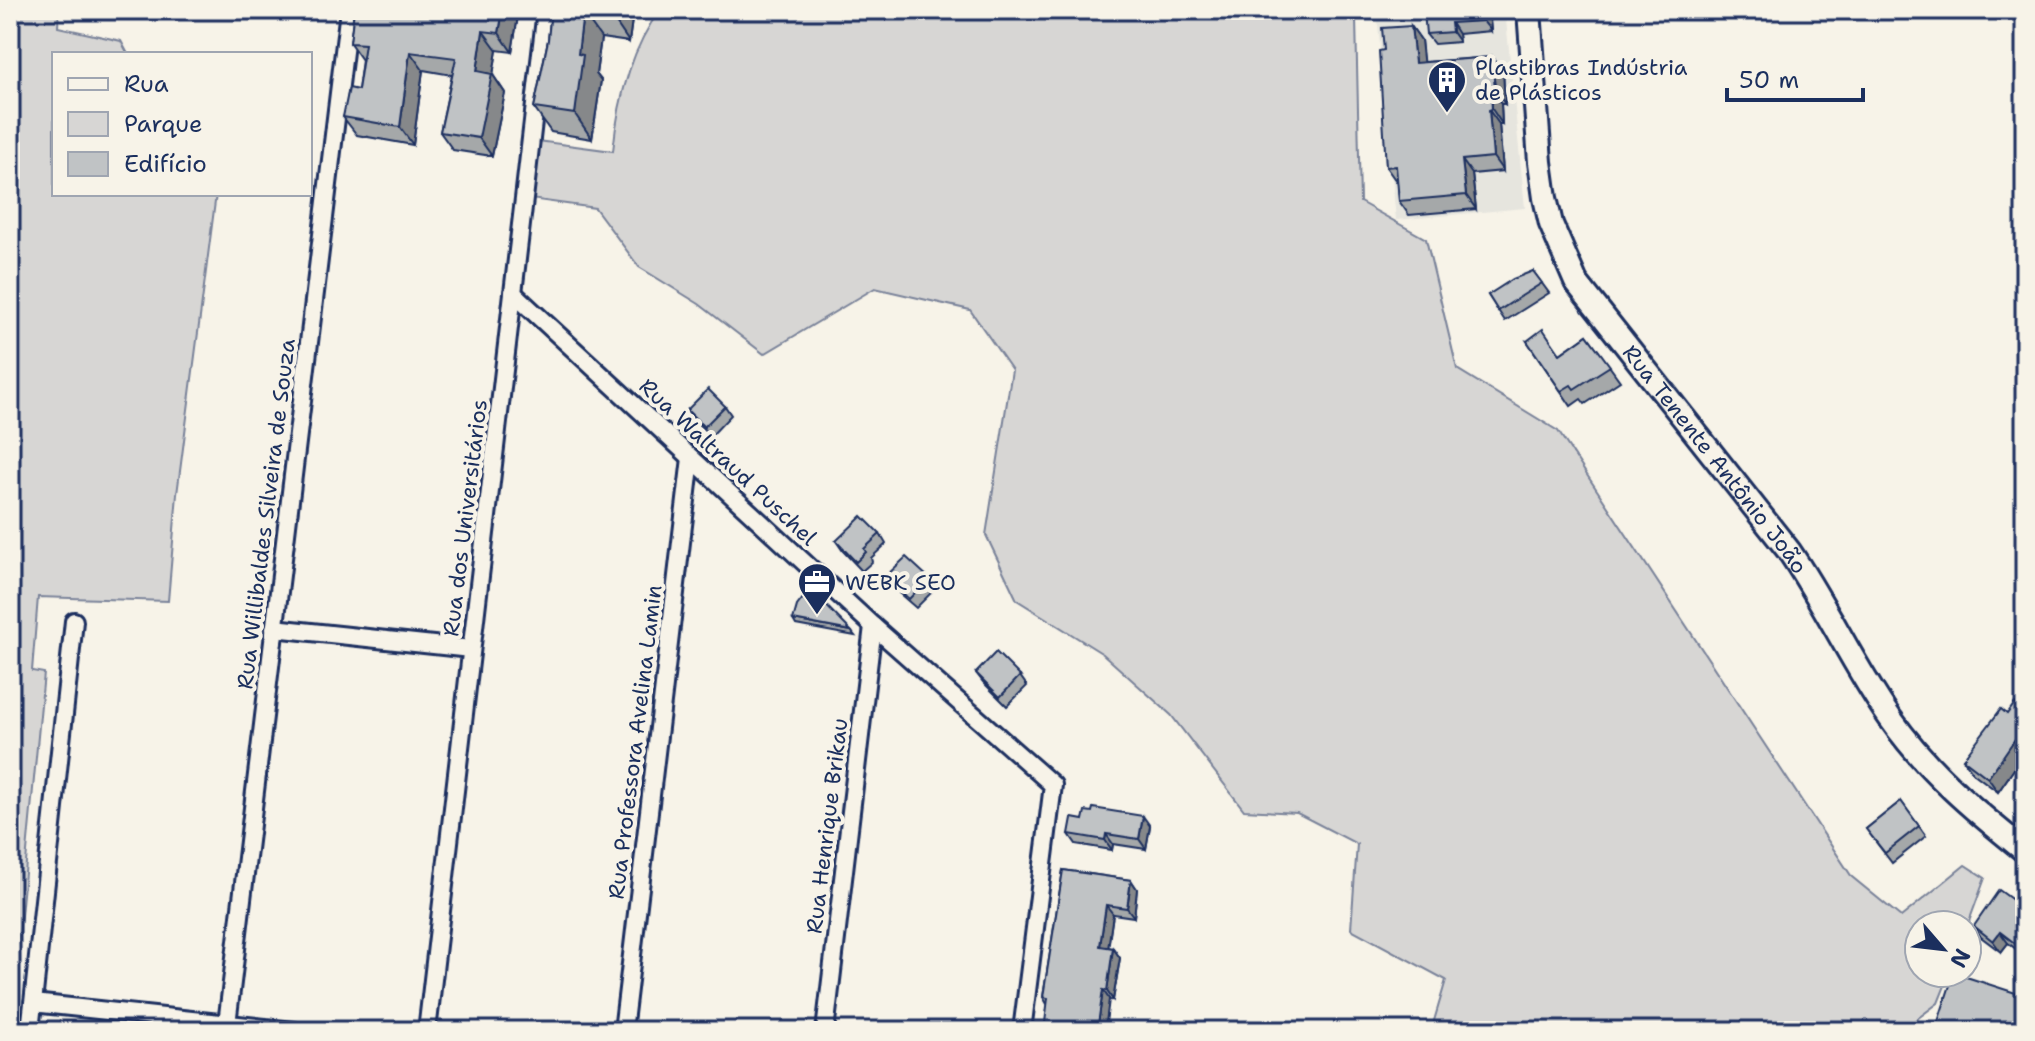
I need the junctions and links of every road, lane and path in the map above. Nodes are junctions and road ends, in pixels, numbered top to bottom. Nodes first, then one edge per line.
1 (349, 10) edge
2 (546, 10) edge
3 (1529, 10) edge
4 (513, 293) junction
5 (691, 458) junction
6 (74, 621) dead end
7 (873, 626) junction
8 (274, 628) junction
9 (471, 649) junction
10 (2025, 851) edge
11 (33, 1003) junction
12 (227, 1024) junction
13 (30, 1031) edge
14 (294, 1031) edge
15 (427, 1031) edge
16 (623, 1031) edge
17 (825, 1031) edge
18 (1022, 1031) edge

1 - 8 street, Rua Willibaldes Silveira de Souza
2 - 4 street, Rua dos Universitários
3 - 10 street, Rua Tenente Antônio João
4 - 5 street, Rua Waltraud Puschel
4 - 9 street, Rua dos Universitários
5 - 7 street, Rua Waltraud Puschel
5 - 16 street, Rua Professora Avelina Lamin
6 - 11 street
7 - 17 street, Rua Henrique Brikau
7 - 18 street, Rua Waltraud Puschel
8 - 9 street
8 - 12 street, Rua Willibaldes Silveira de Souza
9 - 15 street, Rua dos Universitários
11 - 12 street
11 - 13 street
12 - 14 street

